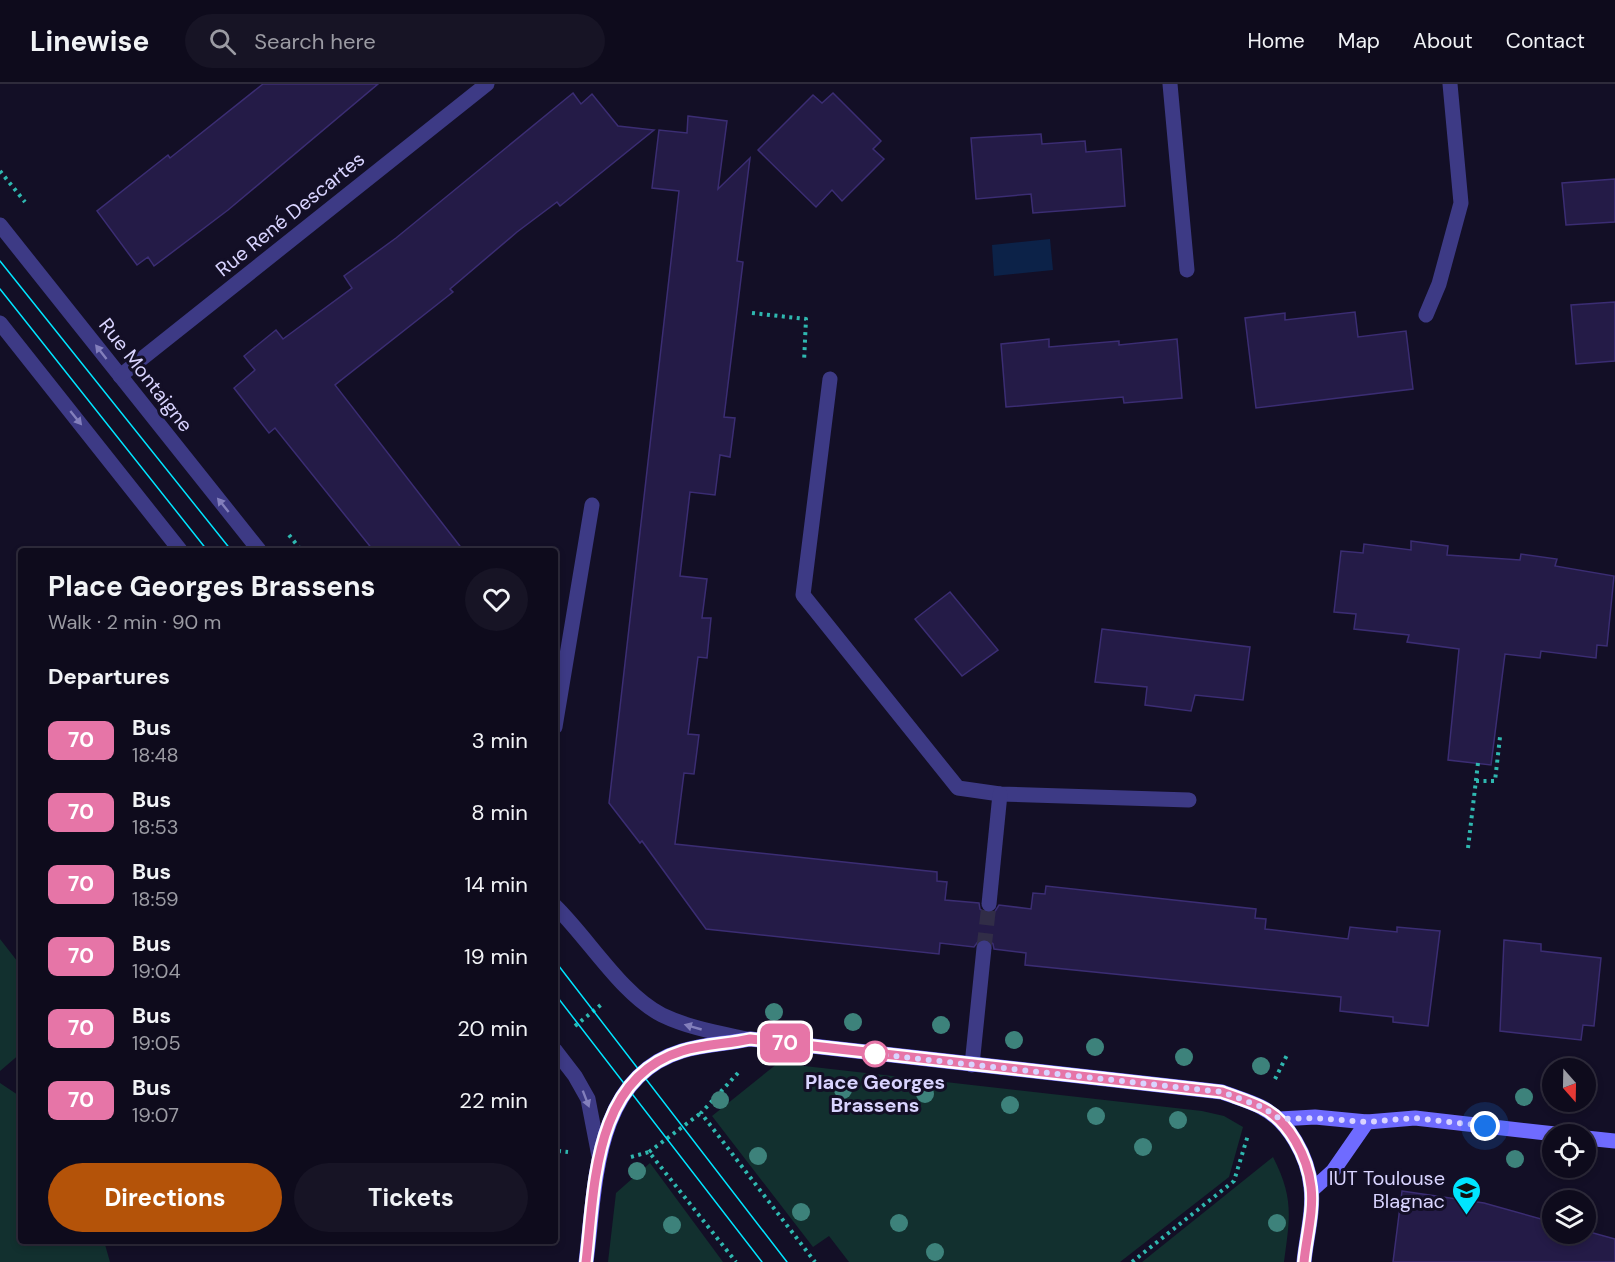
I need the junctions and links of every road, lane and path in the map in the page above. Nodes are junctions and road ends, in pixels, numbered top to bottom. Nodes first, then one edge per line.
1 (487, 84) edge
2 (1170, 84) edge
3 (1450, 84) edge
4 (0, 225) edge
5 (1186, 270) dead end
6 (752, 314) dead end
7 (1426, 315) dead end
8 (0, 323) edge
9 (120, 376) junction
10 (830, 379) joint
11 (592, 505) dead end
12 (178, 548) edge
13 (257, 548) edge
14 (558, 709) edge
15 (1500, 737) dead end
16 (1478, 763) dead end
17 (1476, 781) junction
18 (1000, 794) junction
19 (1189, 800) dead end
20 (1468, 848) dead end
21 (989, 904) tunnel mouth
22 (558, 909) edge
23 (984, 948) tunnel mouth
24 (750, 1039) junction
25 (558, 1054) edge
26 (972, 1065) junction
27 (1262, 1107) junction
28 (701, 1113) junction
29 (1280, 1119) junction
30 (1367, 1122) junction
31 (1542, 1133) edge
32 (1596, 1138) edge
33 (1615, 1141) edge
34 (558, 1151) dead end
35 (650, 1152) junction
36 (599, 1156) junction
37 (1312, 1190) junction
38 (586, 1262) edge
39 (736, 1262) edge
40 (815, 1262) edge
41 (1132, 1262) edge
42 (1304, 1262) edge

1 - 9 street, Rue René Descartes
2 - 5 street
3 - 7 street
9 -> 4 street, Rue Montaigne
6 - 10 path
8 -> 12 street
13 -> 9 street, Rue Montaigne
10 - 18 street
11 - 14 street
15 - 17 path
16 - 17 path
17 - 20 path
18 - 19 street
18 - 21 street
24 -> 22 street
23 - 26 street
24 - 26 street
24 - 28 path
24 - 36 street
25 -> 36 street
26 - 27 street
27 - 29 street
27 - 41 path
28 - 35 path
28 - 40 path
29 - 30 street
29 - 37 street
30 - 31 street
30 - 37 street
32 - 33 street
34 - 36 path
35 - 36 path
35 - 39 path
36 - 38 street
37 - 42 street

